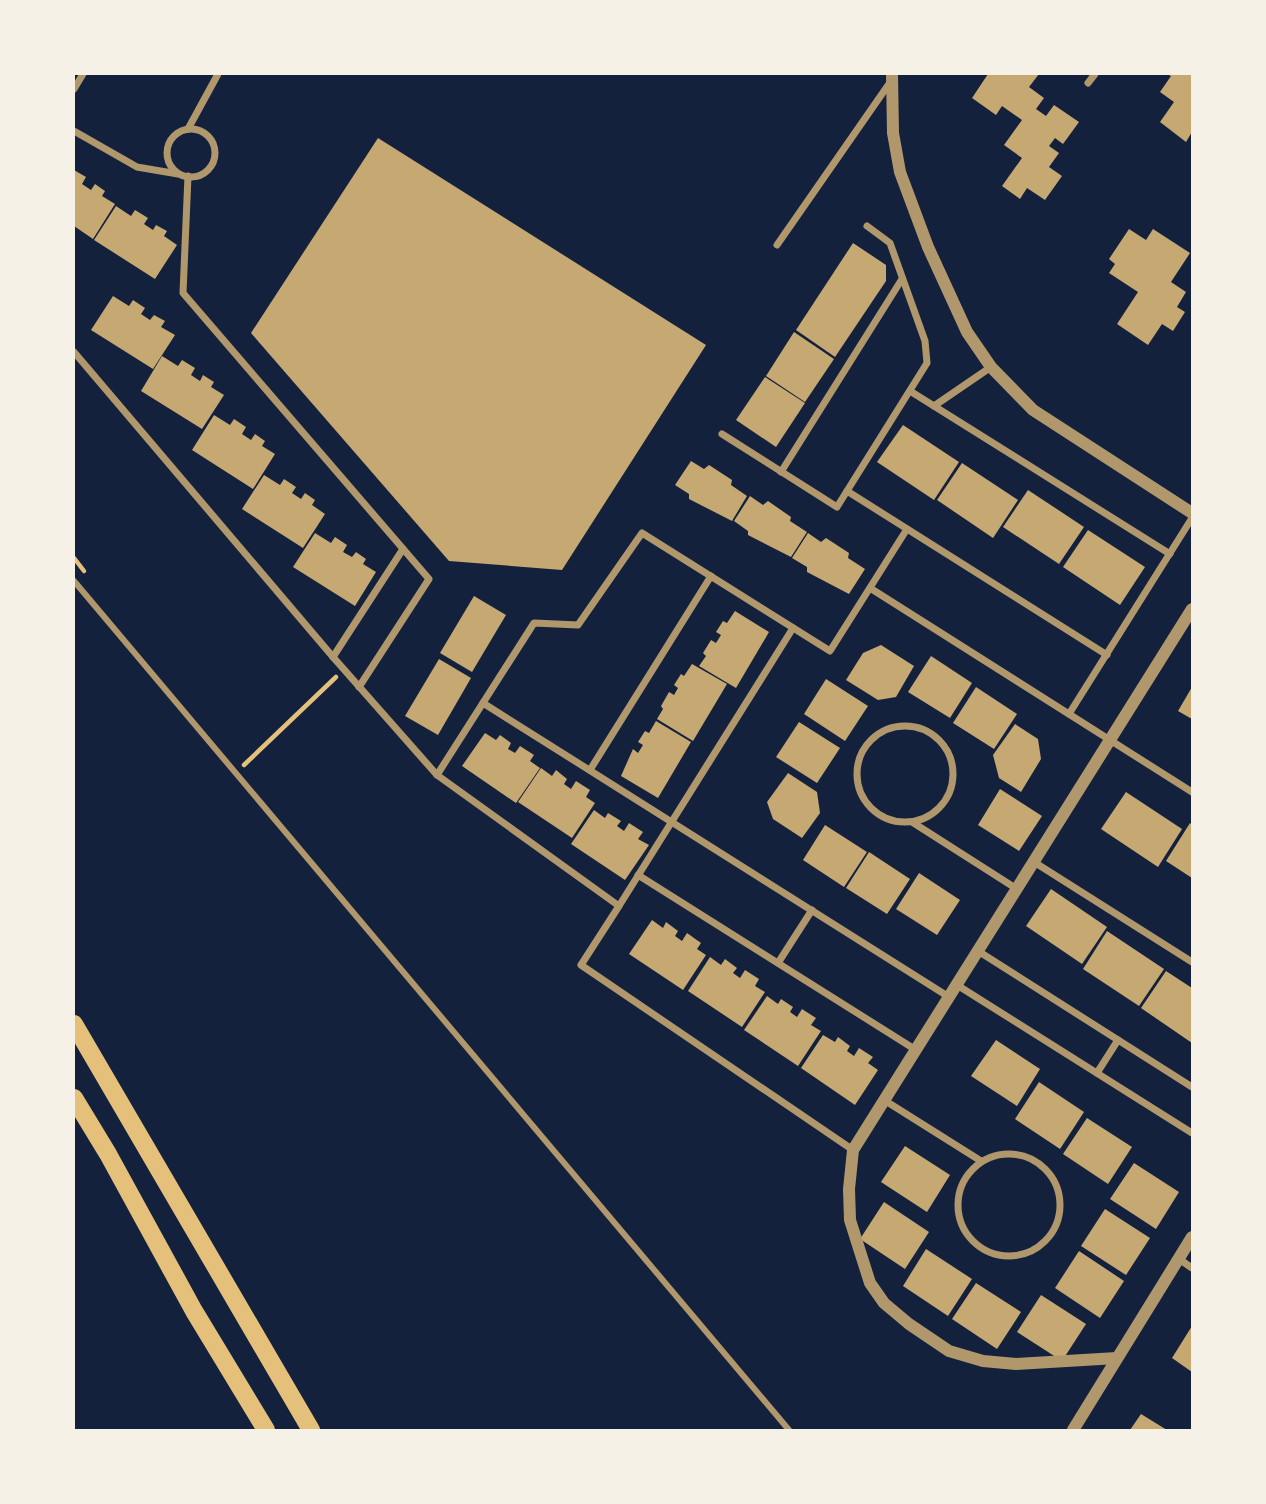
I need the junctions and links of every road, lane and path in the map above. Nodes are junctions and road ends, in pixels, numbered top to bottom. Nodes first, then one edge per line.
1 (83, 74) edge
2 (218, 74) edge
3 (1095, 74) edge
4 (892, 77) edge
5 (1088, 83) dead end
6 (74, 89) edge
7 (188, 129) junction
8 (74, 131) edge
9 (184, 175) junction
10 (867, 226) dead end
11 (777, 245) dead end
12 (902, 279) junction
13 (74, 352) edge
14 (991, 367) junction
15 (910, 391) junction
16 (934, 406) junction
17 (722, 435) dead end
18 (781, 472) junction
19 (847, 491) junction
20 (1192, 513) edge
21 (1192, 518) edge
22 (907, 529) junction
23 (403, 549) junction
24 (1170, 554) junction
25 (711, 576) junction
26 (74, 581) edge
27 (870, 588) junction
28 (1192, 609) edge
29 (793, 628) junction
30 (1107, 655) junction
31 (333, 657) junction
32 (332, 681) dead end
33 (359, 687) junction
34 (483, 703) junction
35 (1069, 714) junction
36 (1110, 740) junction
37 (590, 769) junction
38 (235, 773) junction
39 (437, 775) junction
40 (1192, 792) edge
41 (671, 822) junction
42 (912, 822) junction
43 (1034, 862) junction
44 (638, 875) junction
45 (1017, 889) junction
46 (619, 906) junction
47 (812, 910) junction
48 (978, 951) junction
49 (1192, 962) edge
50 (779, 963) junction
51 (957, 985) junction
52 (949, 997) junction
53 (74, 1024) edge
54 (1118, 1040) junction
55 (916, 1050) junction
56 (1097, 1073) junction
57 (1192, 1087) edge
58 (74, 1098) edge
59 (884, 1100) junction
60 (1192, 1133) edge
61 (853, 1150) junction
62 (981, 1161) junction
63 (1192, 1237) edge
64 (1179, 1259) junction
65 (1192, 1268) edge
66 (1118, 1358) junction
67 (266, 1430) edge
68 (311, 1430) edge
69 (789, 1430) edge
70 (1073, 1430) edge

1 - 6 street
2 - 7 street
3 - 5 street
4 - 11 street
4 - 14 street
7 - 9 street
7 - 9 street
8 - 9 street
9 - 23 street
10 - 12 street
12 - 15 street
12 - 18 street
13 - 31 street
14 - 16 street
14 - 20 street
15 - 16 street
15 - 19 street
16 - 24 street
17 - 18 street
18 - 19 street
19 - 22 street
21 - 24 street
22 - 27 street
22 - 30 street
23 - 31 street
23 - 33 street
24 - 30 street
25 - 29 street
25 - 34 street
25 - 37 street
26 - 38 street
27 - 29 street
27 - 35 street
28 - 36 street
29 - 41 street
30 - 35 street
31 - 33 street
32 - 38 path
33 - 39 street
34 - 37 street
34 - 39 street
35 - 36 street
36 - 40 street
36 - 43 street
37 - 41 street
38 - 69 street
39 - 46 street
41 - 44 street
41 - 47 street
42 - 42 street
42 - 45 street
43 - 45 street
43 - 49 street
44 - 46 street
44 - 50 street
45 - 48 street
46 - 61 street
47 - 50 street
47 - 52 street
48 - 51 street
48 - 54 street
50 - 55 street
51 - 52 street
51 - 56 street
52 - 55 street
53 - 68 highway
54 - 56 street
54 - 57 street
55 - 59 street
56 - 60 street
58 - 67 highway
59 - 61 street
59 - 62 street
61 - 66 street
62 - 62 street
63 - 64 street
64 - 65 street
64 - 66 street
66 - 70 street

